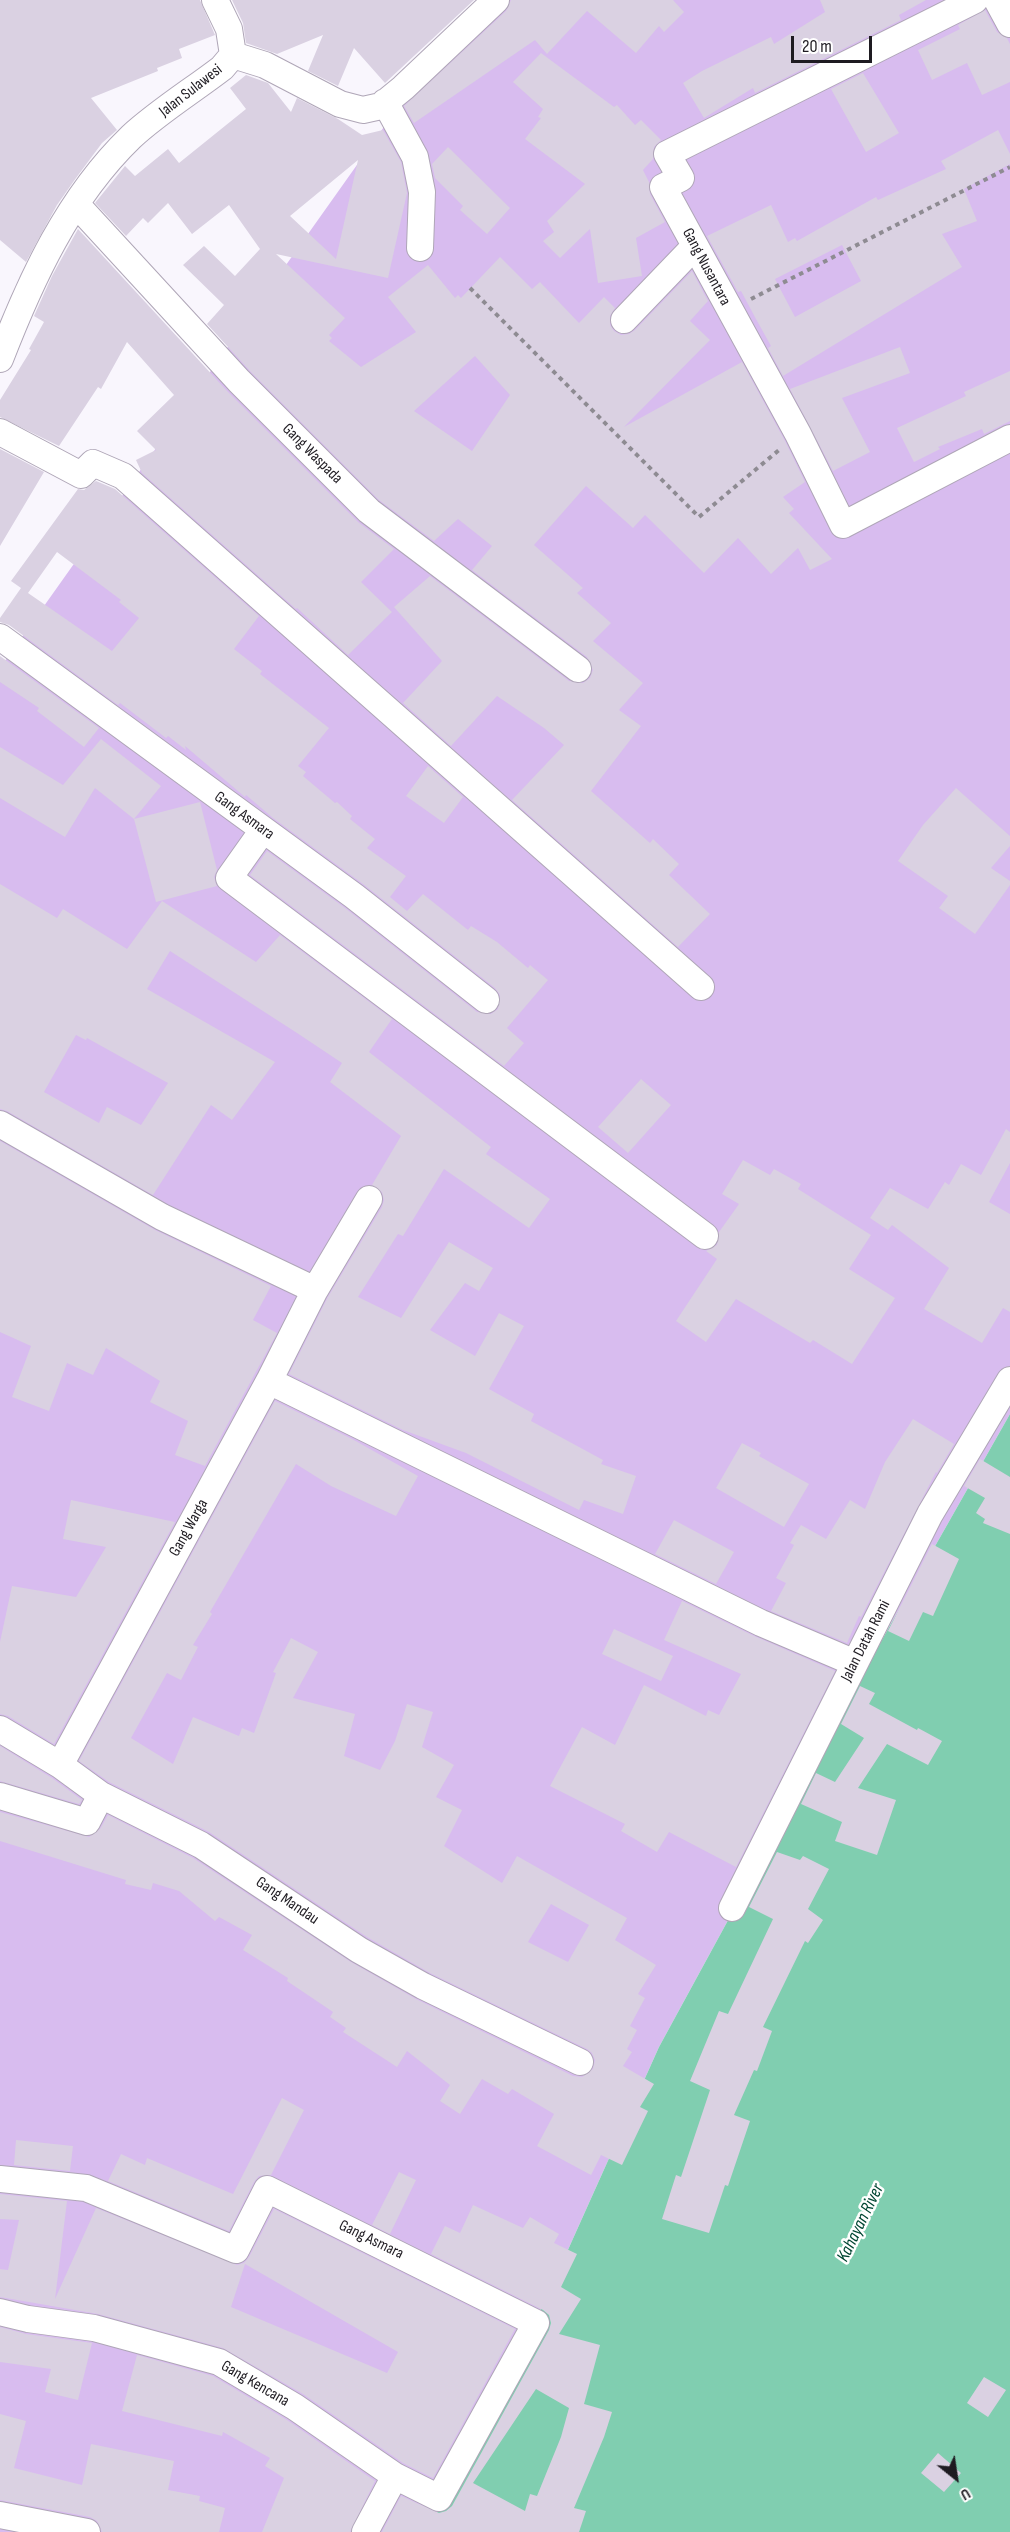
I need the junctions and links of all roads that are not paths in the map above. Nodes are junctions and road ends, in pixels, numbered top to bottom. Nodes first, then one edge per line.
1 (215, 0) edge
2 (496, 0) edge
3 (975, 0) edge
4 (998, 0) edge
5 (1010, 24) edge
6 (233, 55) junction
7 (385, 102) junction
8 (77, 205) junction
9 (695, 246) junction
10 (420, 248) dead end
11 (624, 320) dead end
12 (0, 359) edge
13 (0, 432) edge
14 (1008, 444) edge
15 (0, 637) edge
16 (578, 669) dead end
17 (263, 830) junction
18 (701, 987) dead end
19 (486, 1000) dead end
20 (0, 1125) edge
21 (369, 1199) dead end
22 (705, 1236) dead end
23 (315, 1290) junction
24 (1010, 1380) edge
25 (269, 1381) junction
26 (855, 1663) junction
27 (0, 1729) edge
28 (60, 1765) junction
29 (101, 1795) junction
30 (0, 1796) edge
31 (732, 1908) dead end
32 (580, 2062) dead end
33 (0, 2179) edge
34 (0, 2312) edge
35 (395, 2476) junction
36 (0, 2515) edge
37 (87, 2532) edge
38 (365, 2532) edge

1 - 6 street
2 - 7 street, Jalan Sulawesi
3 - 9 street, Gang Nusantara
4 - 5 street
6 - 7 street, Jalan Sulawesi
6 - 8 street, Jalan Sulawesi
7 - 10 street
8 - 12 street, Jalan Sulawesi
8 - 16 street, Gang Waspada
9 - 11 street
9 - 14 street, Gang Nusantara
13 - 18 street
15 - 17 street, Gang Asmara
17 - 19 street, Gang Asmara
17 - 22 street
20 - 23 street
21 - 23 street, Gang Warga
23 - 25 street, Gang Warga
24 - 26 street, Jalan Datah Rami
25 - 26 street
25 - 28 street, Gang Warga
26 - 31 street, Jalan Datah Rami
27 - 28 street, Gang Mandau
28 - 29 street, Gang Mandau
29 - 30 street
29 - 32 street, Gang Mandau
33 - 35 street, Gang Asmara
34 - 35 street, Gang Kencana
35 - 38 street
36 - 37 street

